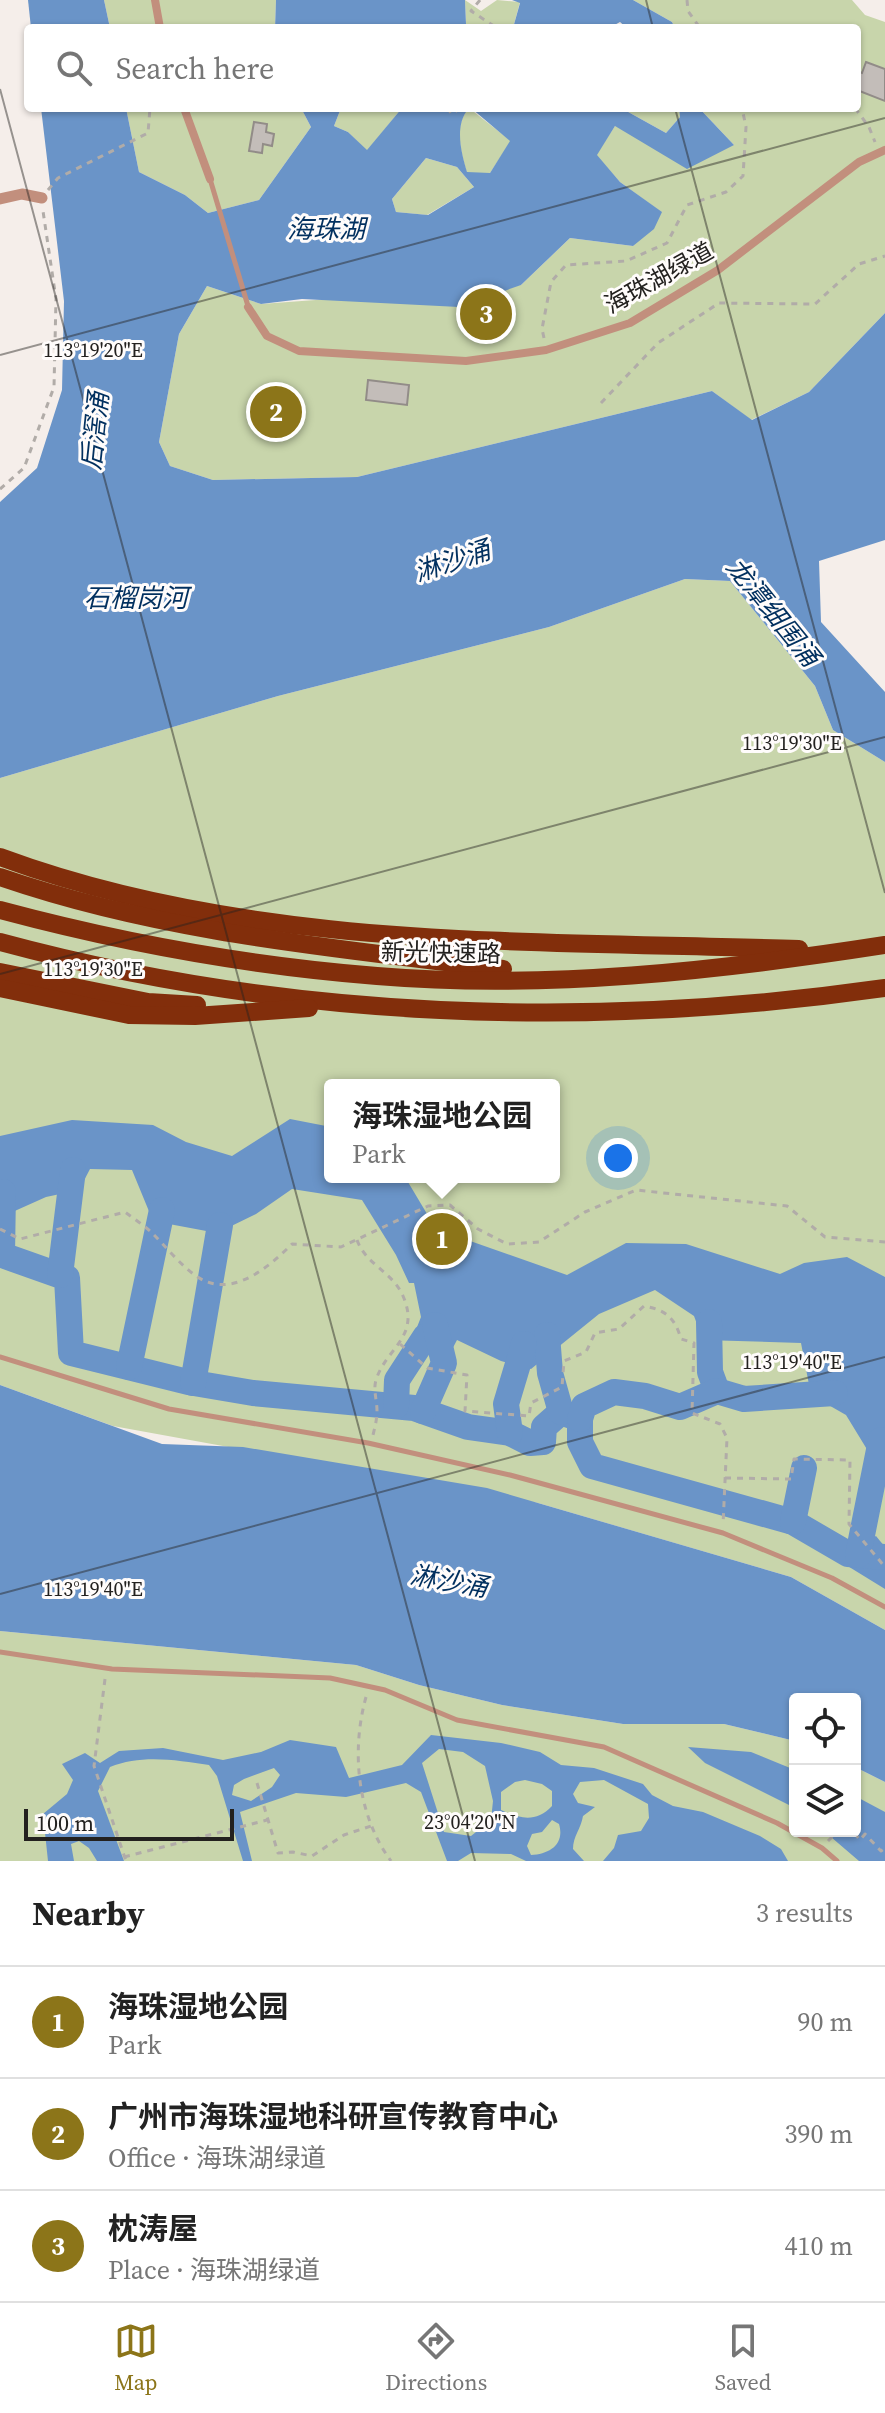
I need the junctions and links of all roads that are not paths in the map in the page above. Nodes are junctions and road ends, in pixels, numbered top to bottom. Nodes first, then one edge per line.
1 (155, 0) edge
2 (159, 24) edge
3 (185, 112) edge
4 (882, 151) edge
5 (210, 179) joint
6 (42, 198) road end
7 (0, 199) edge
8 (248, 307) joint
9 (0, 857) edge
10 (0, 877) edge
11 (0, 910) edge
12 (0, 942) edge
13 (885, 945) edge
14 (846, 951) junction
15 (0, 972) edge
16 (574, 978) junction
17 (0, 988) edge
18 (885, 988) edge
19 (364, 1005) junction
20 (0, 1357) edge
21 (885, 1607) edge
22 (0, 1652) edge
23 (837, 1861) edge

1 - 2 street
3 - 5 street
4 - 8 street, 海珠湖绿道
5 - 8 lane
6 - 7 street
9 - 14 highway
10 - 16 highway
11 - 16 highway, 新光快速路
12 - 19 highway
13 - 14 highway, 新光快速路
14 - 16 highway, 新光快速路
15 - 19 highway
17 - 19 highway
18 - 19 highway
20 - 21 lane
22 - 23 lane

